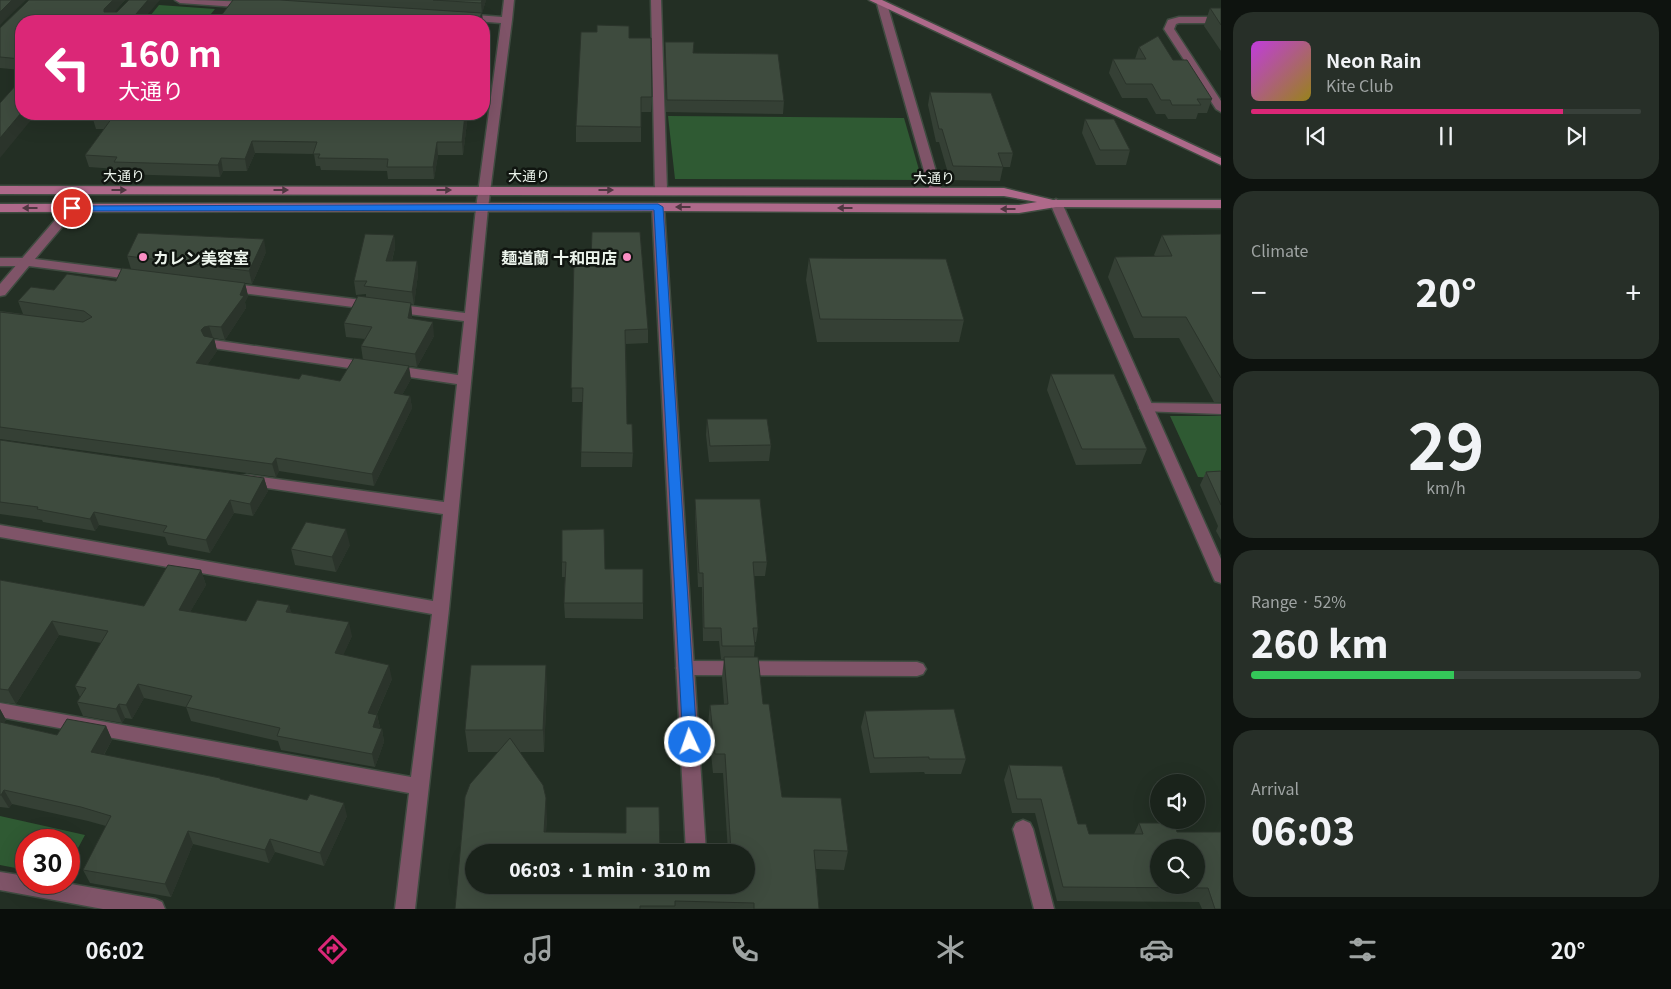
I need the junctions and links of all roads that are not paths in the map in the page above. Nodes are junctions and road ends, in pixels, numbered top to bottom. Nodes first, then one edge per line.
1 (180, 0) edge
2 (508, 0) edge
3 (656, 0) edge
4 (879, 1) edge
5 (233, 4) junction
6 (262, 6) edge
7 (224, 15) edge
8 (490, 19) edge
9 (507, 20) junction
10 (1221, 20) edge
11 (1221, 109) edge
12 (1220, 159) edge
13 (0, 190) edge
14 (484, 190) junction
15 (661, 190) junction
16 (936, 192) junction
17 (1056, 203) junction
18 (1221, 204) edge
19 (658, 207) junction
20 (0, 208) edge
21 (72, 208) junction
22 (482, 208) junction
23 (0, 262) edge
24 (25, 262) junction
25 (154, 278) edge
26 (213, 286) edge
27 (0, 292) edge
28 (470, 318) junction
29 (213, 344) edge
30 (463, 380) junction
31 (1146, 408) junction
32 (1221, 409) edge
33 (235, 478) edge
34 (451, 509) junction
35 (0, 531) edge
36 (1220, 571) edge
37 (441, 609) junction
38 (685, 668) junction
39 (917, 669) dead end
40 (0, 710) edge
41 (418, 787) junction
42 (1023, 829) dead end
43 (696, 844) edge
44 (0, 881) edge
45 (698, 894) edge
46 (155, 909) edge
47 (405, 909) edge
48 (699, 909) edge
49 (1044, 909) edge

1 - 5 street
2 - 9 street
3 - 15 street
4 - 12 street
4 - 16 street
5 - 6 street
5 - 7 street
8 - 9 street
9 - 14 street
10 - 11 street
13 -> 14 street, 大通り
14 -> 15 street, 大通り
14 - 22 street
15 - 16 street, 大通り
16 - 17 street, 大通り
17 - 18 street, 大通り
17 -> 19 street, 大通り
17 - 31 street
19 - 22 street, 大通り
19 - 38 street
21 -> 20 street, 大通り
21 - 22 street, 大通り
21 - 24 street
22 - 28 street
23 - 24 street
24 - 25 street
24 - 27 street
26 - 28 street
28 - 30 street
29 - 30 street
30 - 34 street
31 - 32 street
31 - 36 street
33 - 34 street
34 - 37 street
35 - 37 street
37 - 41 street
38 - 39 street
38 - 43 street
40 - 41 street
41 - 47 street
42 - 49 street
44 - 46 street
45 - 48 street

